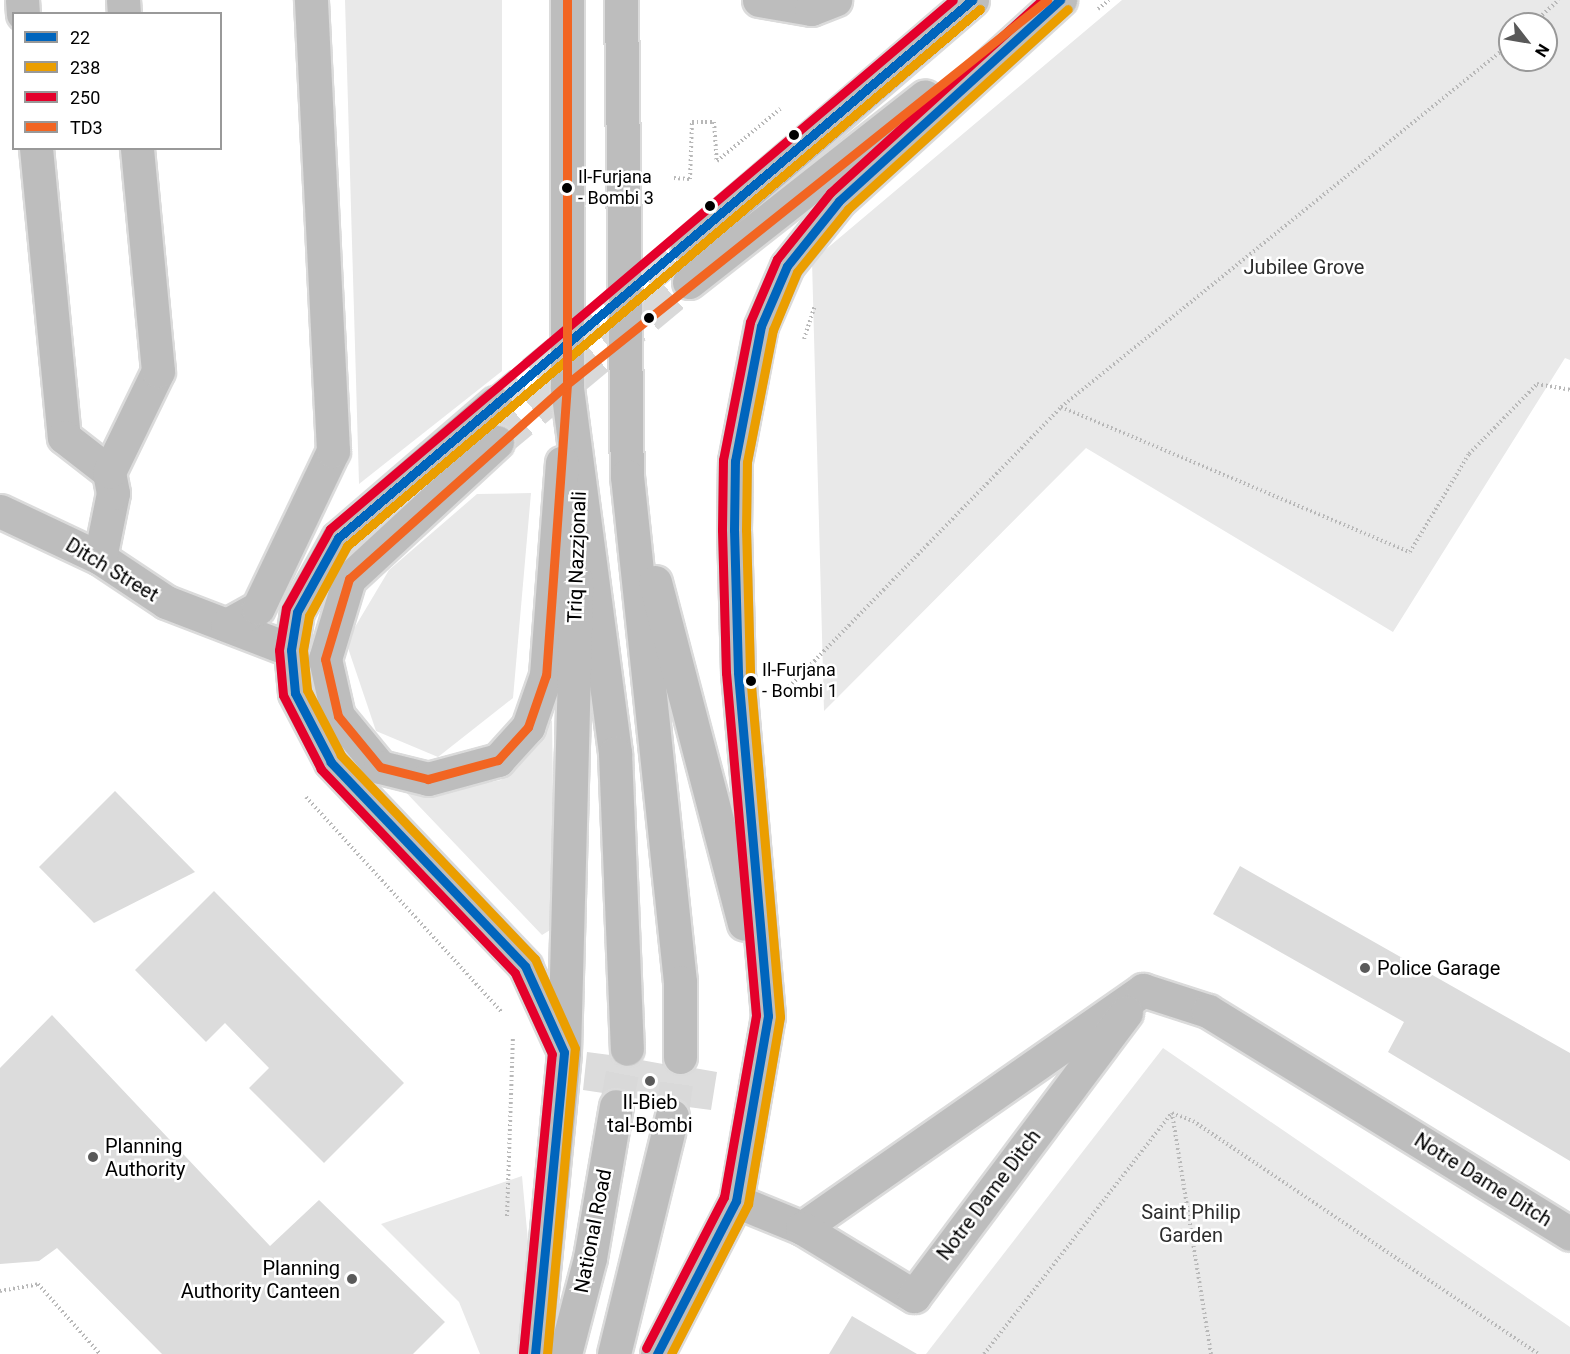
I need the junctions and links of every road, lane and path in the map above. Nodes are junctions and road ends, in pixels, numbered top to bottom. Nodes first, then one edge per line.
1 (311, 0) edge
2 (567, 0) edge
3 (621, 0) edge
4 (759, 0) edge
5 (835, 0) edge
6 (972, 0) edge
7 (1047, 0) edge
8 (1060, 0) edge
9 (1559, 0) edge
10 (1546, 12) edge
11 (1498, 54) edge
12 (780, 109) dead end
13 (36, 150) edge
14 (137, 150) edge
15 (674, 178) dead end
16 (687, 245) tunnel mouth
17 (689, 282) tunnel mouth
18 (567, 388) junction
19 (1570, 390) edge
20 (495, 403) tunnel mouth
21 (1061, 407) junction
22 (497, 442) tunnel mouth
23 (109, 472) junction
24 (627, 476) junction
25 (579, 481) junction
26 (0, 511) edge
27 (100, 558) junction
28 (227, 625) junction
29 (291, 650) junction
30 (789, 687) dead end
31 (299, 789) dead end
32 (1143, 990) junction
33 (768, 1016) junction
34 (506, 1017) dead end
35 (514, 1025) dead end
36 (627, 1049) tunnel mouth
37 (564, 1052) junction
38 (680, 1057) tunnel mouth
39 (616, 1106) tunnel mouth
40 (1172, 1113) junction
41 (672, 1116) tunnel mouth
42 (736, 1201) junction
43 (507, 1225) dead end
44 (802, 1228) junction
45 (1570, 1234) edge
46 (0, 1292) edge
47 (100, 1354) edge
48 (534, 1354) edge
49 (565, 1354) edge
50 (614, 1354) edge
51 (657, 1354) edge
52 (984, 1354) edge
53 (1211, 1354) edge
54 (1539, 1354) edge

1 - 28 main road
2 - 18 main road
3 - 24 main road
4 - 5 main road
6 - 16 main road
7 - 17 main road
8 - 33 main road
9 - 10 path
11 - 21 path
12 - 15 path
13 - 23 main road
14 - 23 main road
18 - 22 main road
18 - 25 main road
19 - 21 path
20 - 29 main road
21 - 30 path
23 - 27 main road
24 - 33 main road
24 - 38 main road
25 - 36 main road, Triq Nazzjonali
25 - 37 main road, Triq Nazzjonali
26 - 27 main road, Ditch Street
27 - 28 main road, Ditch Street
28 - 29 main road, Ditch Street
29 - 37 main road
31 - 34 path
32 - 44 main road
32 - 44 main road, Notre Dame Ditch
32 - 45 main road, Notre Dame Ditch
33 - 42 main road
35 - 43 path
37 - 48 main road, National Road
39 - 49 main road, National Road
40 - 52 path
40 - 53 path
40 - 54 path
41 - 50 main road
42 - 44 main road, Notre Dame Ditch
42 - 51 main road
46 - 47 path

